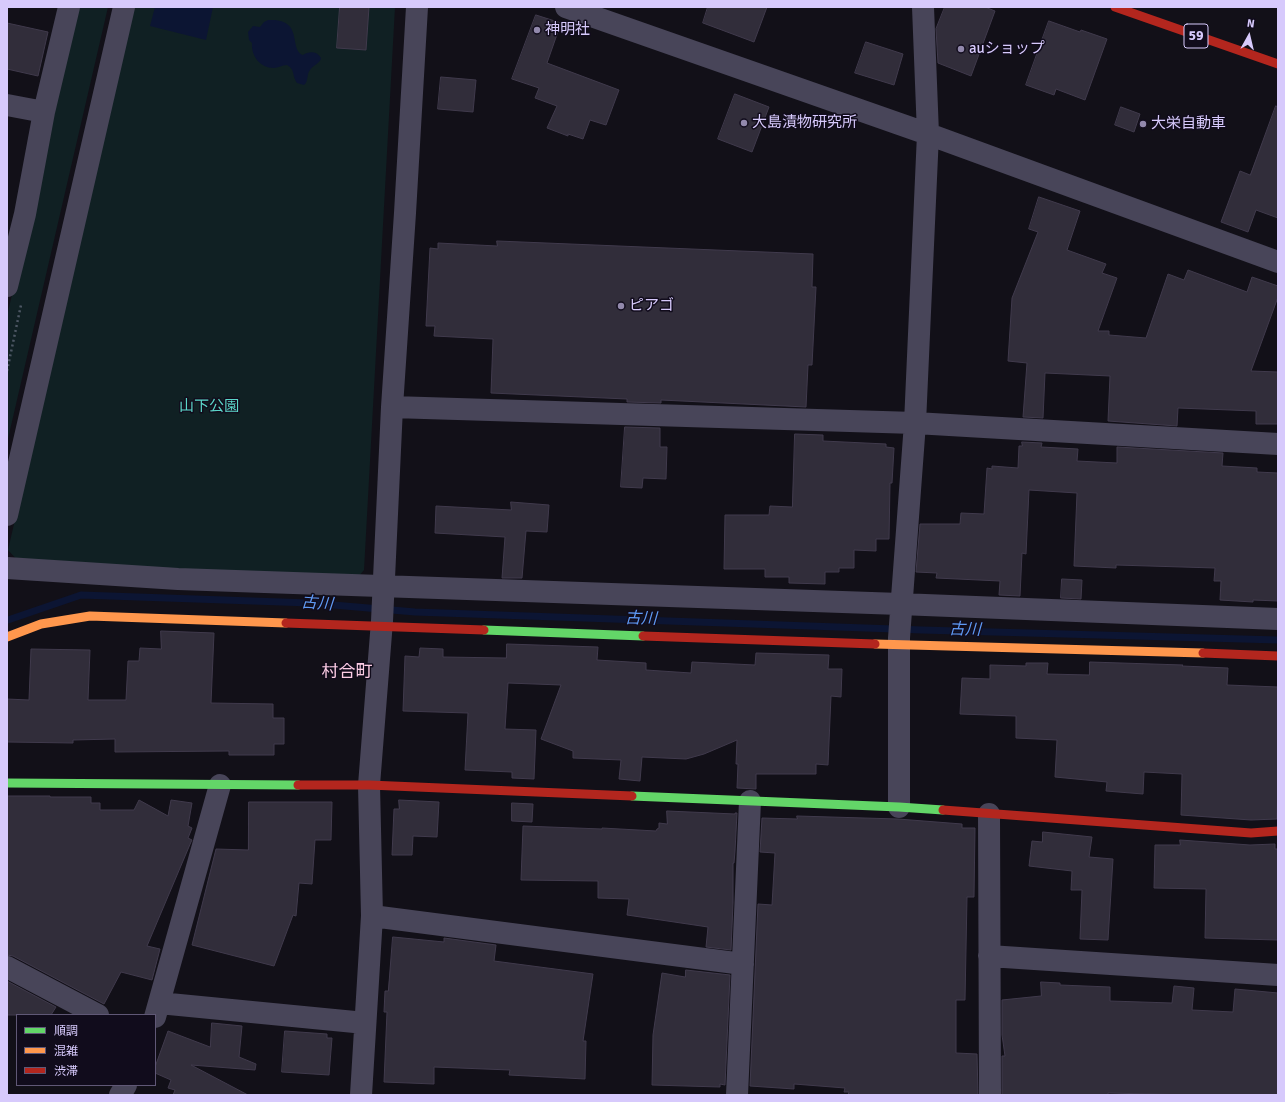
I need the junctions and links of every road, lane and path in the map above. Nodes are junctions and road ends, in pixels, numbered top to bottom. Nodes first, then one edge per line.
1 (69, 7) edge
2 (124, 7) edge
3 (418, 7) edge
4 (566, 7) edge
5 (923, 7) edge
6 (1115, 7) edge
7 (1155, 14) edge
8 (1278, 64) edge
9 (7, 105) edge
10 (44, 112) junction
11 (928, 134) junction
12 (1278, 262) edge
13 (7, 286) edge
14 (392, 407) junction
15 (915, 423) junction
16 (1278, 444) edge
17 (7, 515) edge
18 (7, 568) edge
19 (384, 589) junction
20 (900, 607) junction
21 (1278, 619) edge
22 (382, 624) junction
23 (7, 637) edge
24 (898, 641) junction
25 (1278, 656) edge
26 (7, 783) edge
27 (220, 785) junction
28 (369, 785) junction
29 (750, 800) junction
30 (899, 807) junction
31 (989, 814) junction
32 (1278, 831) edge
33 (372, 916) junction
34 (989, 956) junction
35 (743, 964) junction
36 (7, 967) edge
37 (1278, 975) edge
38 (157, 1010) edge
39 (96, 1014) edge
40 (365, 1022) junction
41 (125, 1086) edge
42 (120, 1095) edge
43 (361, 1095) edge
44 (737, 1095) edge
45 (990, 1095) edge

1 - 10 street
2 - 17 street
3 - 14 street
4 - 11 street
5 - 11 street
6 - 7 street, 59
7 - 8 street, 59
9 - 10 street
10 - 13 street
11 - 12 street
11 - 15 street
14 - 15 street
14 - 19 street
15 - 16 street
15 - 20 street
18 - 19 street
19 - 20 street
19 - 22 street
20 - 21 street
20 - 24 street
22 - 23 street
22 - 24 street
22 - 28 street
24 - 25 street
24 - 30 street
26 - 27 street
27 - 28 street
27 - 38 street
28 - 29 street
28 - 33 street
29 - 30 street
29 - 35 street
30 - 31 street
31 - 32 street
31 - 34 street
33 - 35 street
33 - 40 street
34 - 37 street
34 - 45 street
35 - 44 street
36 - 39 street
38 - 40 street
40 - 43 street
41 - 42 street

